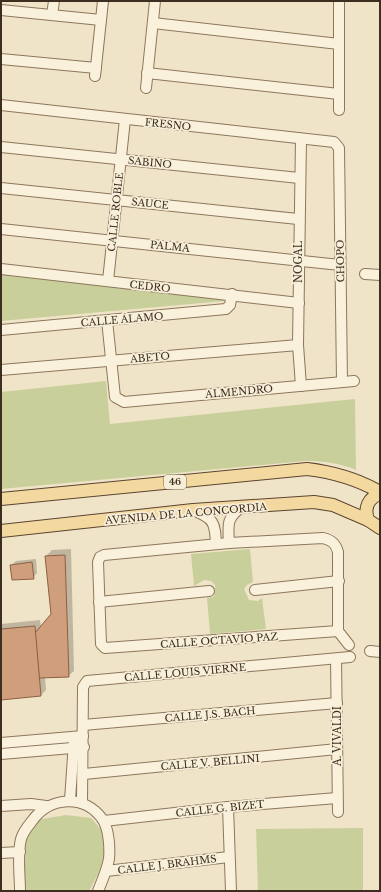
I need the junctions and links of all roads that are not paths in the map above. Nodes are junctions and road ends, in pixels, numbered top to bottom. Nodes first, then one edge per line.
1 (54, 1) edge
2 (103, 1) edge
3 (155, 1) edge
4 (339, 1) edge
5 (3, 7) edge
6 (52, 15) junction
7 (101, 20) junction
8 (153, 23) junction
9 (339, 44) junction
10 (1, 59) edge
11 (148, 73) junction
12 (146, 88) dead end
13 (339, 94) junction
14 (1, 105) edge
15 (339, 110) dead end
16 (125, 119) junction
17 (301, 139) junction
18 (334, 142) joint
19 (1, 147) edge
20 (121, 159) junction
21 (299, 178) junction
22 (1, 188) edge
23 (116, 200) junction
24 (298, 219) junction
25 (1, 229) edge
26 (112, 240) junction
27 (298, 260) junction
28 (340, 265) junction
29 (1, 269) edge
30 (365, 274) dead end
31 (380, 275) edge
32 (108, 281) junction
33 (232, 294) junction
34 (299, 303) junction
35 (107, 320) junction
36 (1, 330) edge
37 (298, 345) junction
38 (111, 361) junction
39 (1, 370) edge
40 (354, 381) dead end
41 (342, 382) junction
42 (301, 386) junction
43 (380, 493) edge
44 (1, 499) edge
45 (243, 506) junction
46 (193, 510) junction
47 (368, 520) junction
48 (380, 529) edge
49 (1, 531) edge
50 (229, 543) junction
51 (216, 544) junction
52 (339, 581) junction
53 (255, 590) dead end
54 (209, 591) dead end
55 (99, 602) junction
56 (338, 631) junction
57 (349, 646) dead end
58 (350, 658) dead end
59 (336, 659) junction
60 (337, 703) junction
61 (80, 732) junction
62 (1, 743) edge
63 (79, 747) junction
64 (337, 749) junction
65 (1, 754) edge
66 (84, 774) junction
67 (337, 798) junction
68 (70, 800) junction
69 (82, 803) junction
70 (1, 806) edge
71 (46, 806) junction
72 (228, 807) junction
73 (338, 812) dead end
74 (104, 822) junction
75 (20, 852) junction
76 (1, 853) edge
77 (229, 856) junction
78 (106, 871) junction
79 (20, 891) edge
80 (98, 891) edge
81 (231, 891) edge

1 - 6 street
2 - 7 street
3 - 8 street
4 - 9 street
5 - 6 street
6 - 7 street
7 - 10 street
8 - 9 street
8 - 11 street
9 - 13 street
11 - 12 street
11 - 13 street
13 - 15 street
14 - 16 street, FRESNO
16 - 17 street, FRESNO
16 - 20 street, CALLE ROBLE
17 - 18 street, FRESNO
17 - 21 street, NOGAL
18 - 28 street, CHOPO
19 - 20 street, SABINO
20 - 21 street, SABINO
20 - 23 street, CALLE ROBLE
21 - 24 street, NOGAL
22 - 23 street, SAUCE
23 - 24 street, SAUCE
23 - 26 street, CALLE ROBLE
24 - 27 street, NOGAL
25 - 26 street, PALMA
26 - 27 street, PALMA
26 - 32 street, CALLE ROBLE
27 - 28 street, PALMA
27 - 34 street, NOGAL
28 - 41 street, CHOPO
29 - 32 street, CEDRO
30 - 31 street
32 - 33 street, CEDRO
33 - 34 street, CEDRO
33 - 35 street, CALLE ÁLAMO
34 - 37 street, NOGAL
35 - 36 street, CALLE ÁLAMO
35 - 38 street
37 - 38 street, ABETO
37 - 42 street, NOGAL
38 - 39 street, ABETO
38 - 42 street, ALMENDRO
40 - 41 street, ALMENDRO
41 - 42 street, ALMENDRO
43 - 44 main road, 46
43 - 47 main road, 46
45 - 46 main road, AVENIDA DE LA CONCORDIA
45 - 47 main road, AVENIDA DE LA CONCORDIA
45 - 50 street
46 - 49 main road, AVENIDA DE LA CONCORDIA
46 - 51 street
47 - 48 main road, AVENIDA DE LA CONCORDIA
50 - 51 street
50 - 52 street
51 - 55 street
52 - 53 street
52 - 56 street
54 - 55 street
55 - 56 street, CALLE OCTAVIO PAZ
56 - 57 street
58 - 59 street, CALLE LOUIS VIERNE
59 - 60 street, A. VIVALDI
59 - 61 street, CALLE LOUIS VIERNE
60 - 61 street, CALLE J.S. BACH
60 - 64 street, A. VIVALDI
61 - 62 street, CALLE J.S. BACH
61 - 63 street, CALLE LOUIS VIERNE
63 - 65 street
63 - 66 street
63 - 68 street
64 - 66 street, CALLE V. BELLINI
64 - 67 street, A. VIVALDI
66 - 69 street
67 - 72 street, CALLE G. BIZET
67 - 73 street, A. VIVALDI
68 - 69 street
68 - 71 street
69 - 74 street
70 - 71 street
71 - 75 street
72 - 74 street, CALLE G. BIZET
72 - 77 street
74 - 78 street
75 - 76 street
75 - 79 street
77 - 78 street, CALLE J. BRAHMS
77 - 81 street
78 - 80 street

